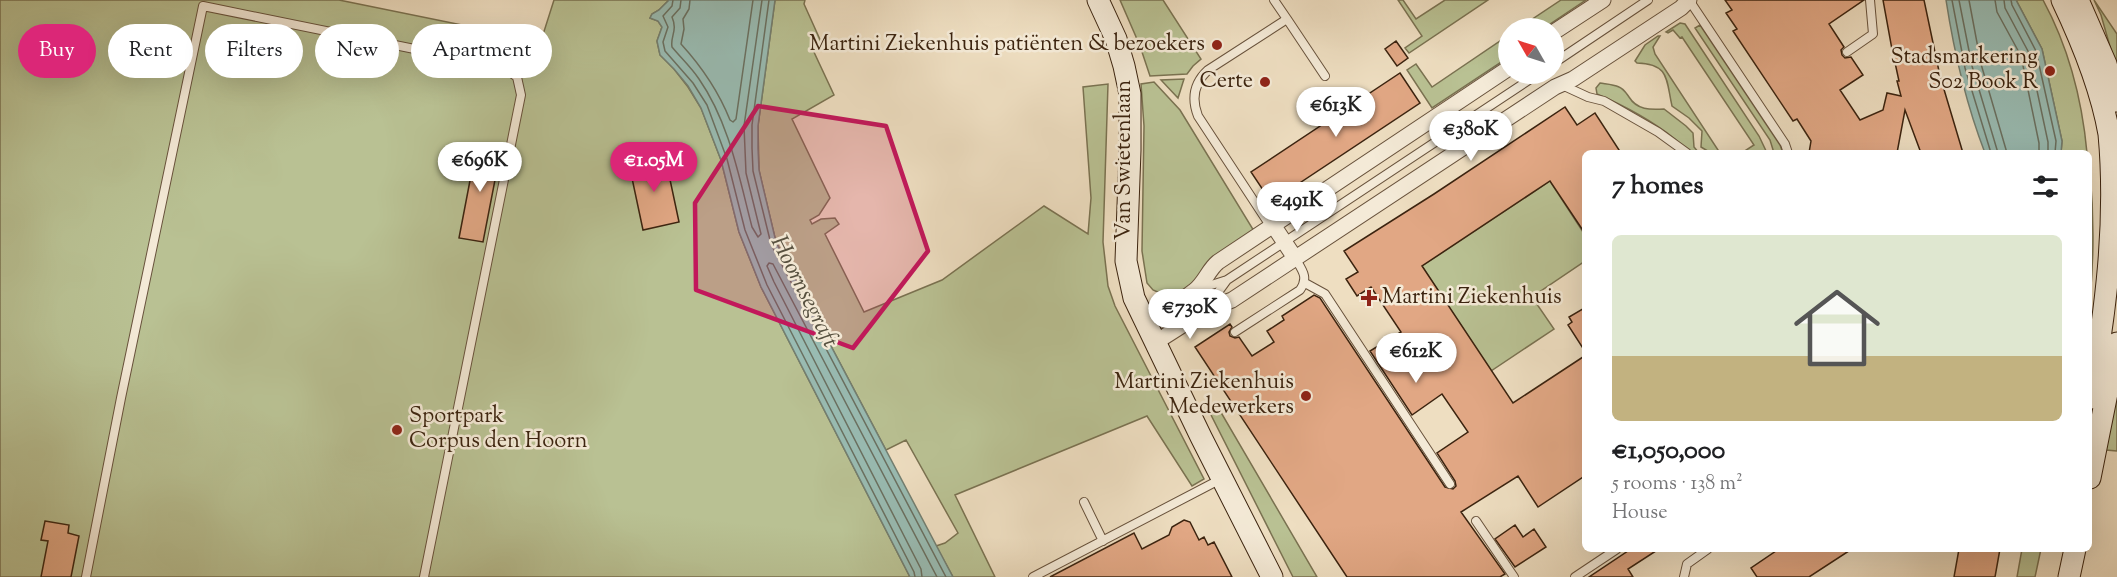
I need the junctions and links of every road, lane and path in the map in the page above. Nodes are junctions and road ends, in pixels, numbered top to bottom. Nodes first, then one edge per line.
1 (1098, 0) edge
2 (1274, 0) edge
3 (1603, 0) edge
4 (1648, 0) edge
5 (1689, 0) edge
6 (1870, 0) edge
7 (2062, 0) edge
8 (2078, 0) edge
9 (1287, 19) junction
10 (1564, 26) edge
11 (1847, 52) dead end
12 (1564, 56) edge
13 (1498, 75) edge
14 (1325, 76) dead end
15 (1523, 84) edge
16 (1560, 85) junction
17 (2117, 101) edge
18 (1683, 150) edge
19 (1787, 150) edge
20 (1272, 226) junction
21 (1284, 242) junction
22 (1295, 258) junction
23 (1227, 280) junction
24 (1305, 283) junction
25 (1195, 291) junction
26 (1206, 310) junction
27 (1145, 321) junction
28 (1235, 332) dead end
29 (1156, 342) junction
30 (2117, 343) edge
31 (2092, 387) edge
32 (2092, 468) edge
33 (1222, 478) junction
34 (1450, 484) dead end
35 (1084, 502) dead end
36 (1476, 521) dead end
37 (1103, 541) junction
38 (1612, 552) edge
39 (1704, 552) edge
40 (2060, 552) edge
41 (2074, 552) edge
42 (86, 577) edge
43 (424, 577) edge
44 (1033, 577) edge
45 (1272, 577) edge
46 (1514, 577) edge
47 (1575, 577) edge
48 (1684, 577) edge
49 (2055, 577) edge
50 (2069, 577) edge

1 - 27 main road, Van Swietenlaan
2 - 9 lane
3 - 10 street
4 - 12 lane
5 - 16 street
5 - 19 lane
6 - 11 lane
7 - 31 main road
8 - 17 main road
9 - 14 lane
9 - 20 lane
13 - 20 street
15 - 21 lane
16 - 18 lane
16 - 22 street
20 - 21 street
20 - 25 street
21 - 22 street
21 - 23 lane
22 - 24 lane
22 - 26 street
23 - 25 lane
23 - 26 lane
24 - 28 lane
24 - 34 lane
25 - 27 street
26 - 29 street
27 - 29 main road, Van Swietenlaan
29 - 33 main road, Van Swietenlaan
30 - 32 main road
33 - 37 lane
33 - 45 main road, Van Swietenlaan
35 - 37 lane
36 - 46 lane
37 - 44 lane
38 - 47 lane
39 - 48 lane
40 - 49 main road
41 - 50 main road
42 - 43 lane

